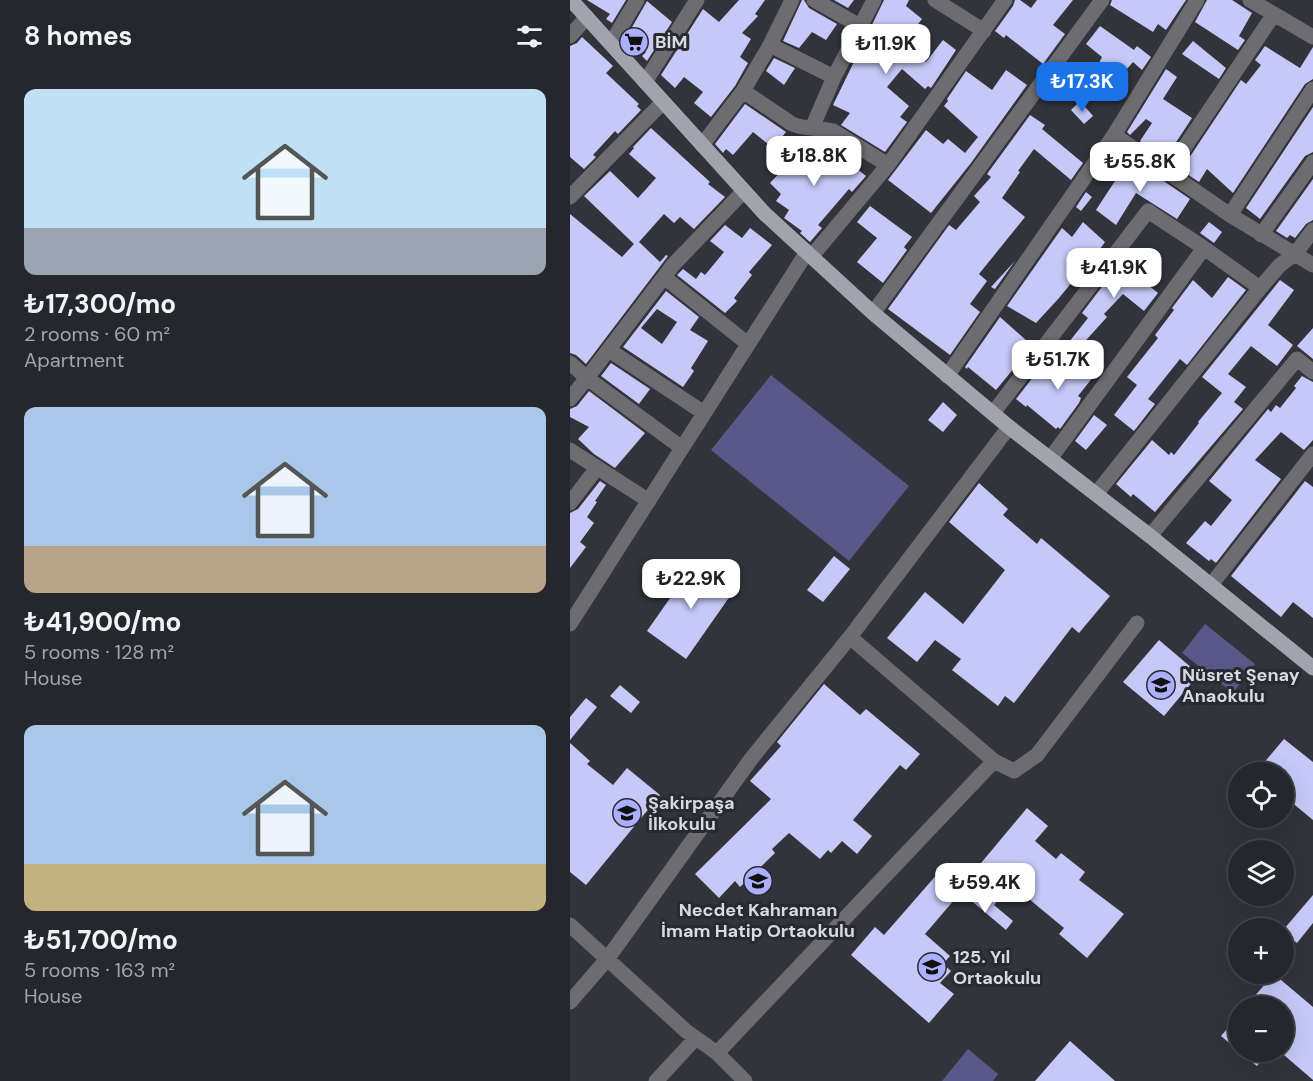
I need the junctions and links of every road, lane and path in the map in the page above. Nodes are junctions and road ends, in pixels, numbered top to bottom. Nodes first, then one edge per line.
1 (570, 0) edge
2 (637, 0) edge
3 (698, 0) edge
4 (792, 0) edge
5 (814, 0) edge
6 (874, 0) edge
7 (935, 0) edge
8 (1005, 0) edge
9 (1102, 0) edge
10 (1197, 0) edge
11 (1250, 0) edge
12 (1274, 14) junction
13 (587, 17) junction
14 (860, 26) junction
15 (984, 31) junction
16 (570, 36) edge
17 (1313, 37) edge
18 (611, 43) junction
19 (770, 45) junction
20 (834, 77) junction
21 (645, 82) junction
22 (1313, 89) edge
23 (743, 91) junction
24 (663, 102) junction
25 (812, 128) junction
26 (1114, 135) junction
27 (702, 145) junction
28 (1313, 162) edge
29 (888, 165) junction
30 (1168, 172) junction
31 (744, 191) junction
32 (570, 197) edge
33 (1230, 215) junction
34 (1313, 230) edge
35 (1261, 235) junction
36 (1204, 248) junction
37 (1295, 254) junction
38 (809, 255) junction
39 (1313, 265) edge
40 (664, 277) junction
41 (1260, 288) junction
42 (873, 313) junction
43 (748, 344) junction
44 (609, 350) junction
45 (570, 363) edge
46 (1313, 372) edge
47 (947, 376) junction
48 (588, 378) junction
49 (570, 399) edge
50 (704, 413) junction
51 (993, 413) junction
52 (1009, 427) junction
53 (682, 448) junction
54 (570, 450) edge
55 (1313, 454) edge
56 (1050, 459) junction
57 (597, 468) junction
58 (1096, 494) junction
59 (648, 501) junction
60 (570, 503) edge
61 (1150, 536) junction
62 (1211, 585) junction
63 (1137, 623) dead end
64 (570, 624) edge
65 (850, 637) junction
66 (1313, 668) edge
67 (994, 760) junction
68 (570, 925) edge
69 (608, 958) junction
70 (570, 1002) edge
71 (696, 1038) junction
72 (717, 1053) junction
73 (730, 1076) edge
74 (656, 1081) edge
75 (745, 1081) edge

1 - 13 main road
2 - 18 street
3 - 21 street
4 - 19 street
5 - 14 street
6 - 14 street
7 - 15 street
8 - 15 street
9 - 42 street
10 - 26 street
11 - 12 street
12 - 17 street
12 - 30 street
13 - 16 street
13 - 18 main road
14 - 20 street
15 - 29 street
18 - 21 main road
19 - 20 street
19 - 23 street
20 - 25 street
21 - 24 main road
22 - 33 street
23 - 25 street
23 - 27 street
24 - 27 main road
24 - 32 street
25 - 29 street
26 - 30 street
26 - 47 street
27 - 31 main road
28 - 35 street
29 - 38 street
30 - 33 street
31 - 38 main road
31 - 40 street
33 - 35 street
34 - 37 street
35 - 37 street
36 - 41 street
36 - 51 street
36 - 56 street
37 - 39 street
37 - 41 street
38 - 42 main road
38 - 43 street
40 - 43 street
40 - 44 street
41 - 58 street
42 - 47 main road
43 - 50 street
44 - 48 street
44 - 50 street
45 - 48 street
46 - 61 street
47 - 51 main road
48 - 49 street
48 - 53 street
50 - 53 street
51 - 52 main road
52 - 56 main road
52 - 65 street
53 - 59 street
54 - 57 street
55 - 62 street
56 - 58 main road
57 - 59 street
57 - 60 street
58 - 61 main road
59 - 64 street
61 - 62 main road
62 - 66 main road
63 - 67 street
65 - 67 street
65 - 69 street
67 - 72 street
68 - 69 street
69 - 70 street
69 - 71 street
71 - 72 street
71 - 74 street
72 - 73 street
73 - 75 street

